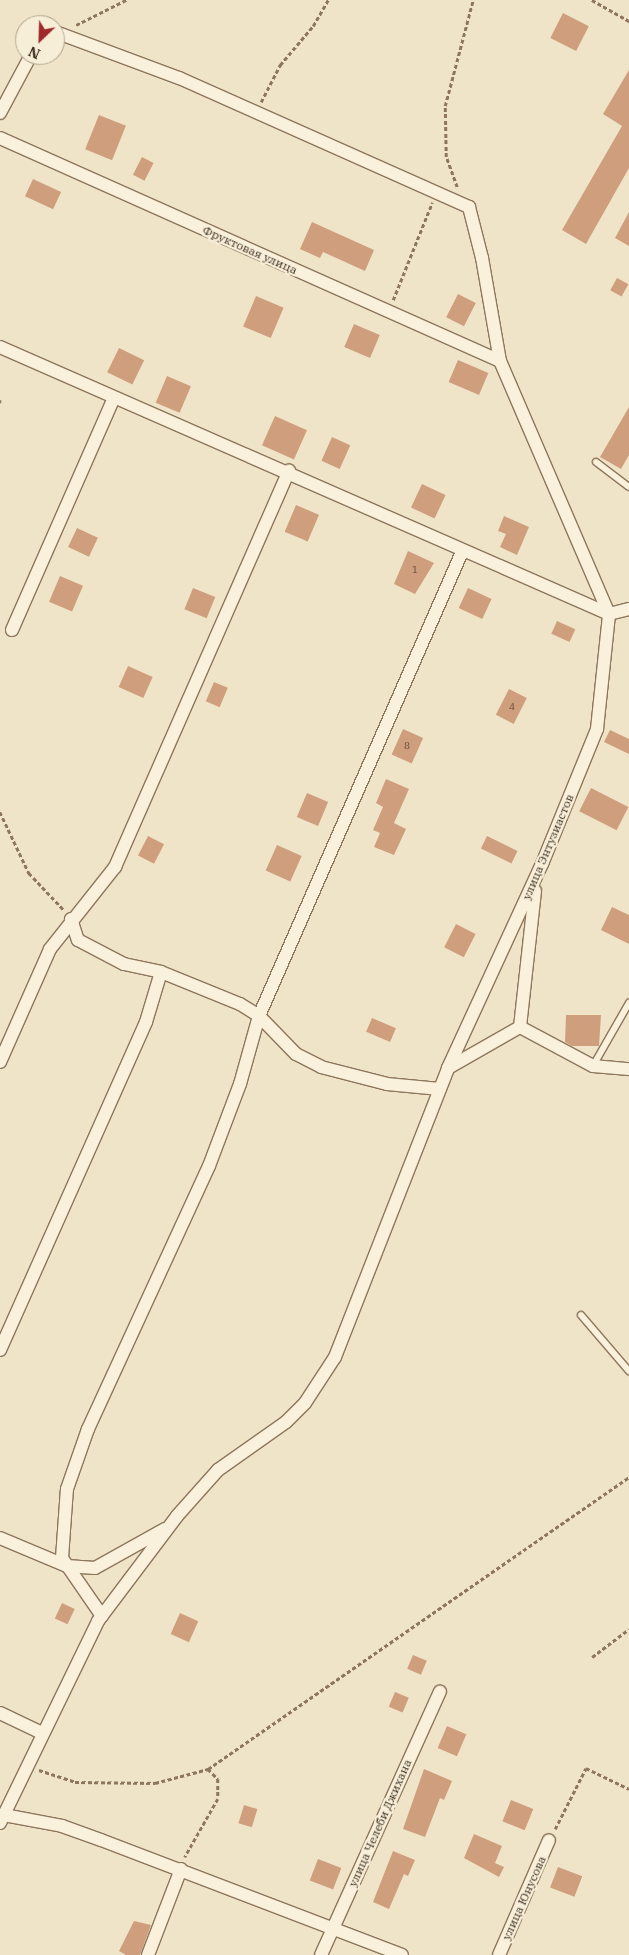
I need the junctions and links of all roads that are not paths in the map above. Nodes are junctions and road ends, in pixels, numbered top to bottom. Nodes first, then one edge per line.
1 (65, 36) edge
2 (26, 65) edge
3 (0, 113) edge
4 (0, 138) edge
5 (0, 347) edge
6 (500, 361) junction
7 (114, 398) junction
8 (596, 462) dead end
9 (289, 471) junction
10 (629, 487) edge
11 (462, 552) junction
12 (629, 609) edge
13 (609, 614) junction
14 (12, 630) dead end
15 (542, 864) junction
16 (72, 918) junction
17 (161, 972) junction
18 (629, 1003) edge
19 (259, 1016) junction
20 (520, 1027) junction
21 (0, 1062) edge
22 (593, 1066) junction
23 (448, 1068) junction
24 (629, 1069) edge
25 (440, 1089) junction
26 (581, 1315) dead end
27 (0, 1350) edge
28 (629, 1371) edge
29 (170, 1527) junction
30 (0, 1538) edge
31 (67, 1566) junction
32 (102, 1616) junction
33 (440, 1692) dead end
34 (0, 1713) edge
35 (42, 1733) junction
36 (2, 1819) edge
37 (549, 1840) road end
38 (181, 1869) junction
39 (332, 1928) junction
40 (148, 1955) edge
41 (322, 1955) edge
42 (402, 1955) edge
43 (499, 1955) edge

1 - 6 street
2 - 3 street
4 - 6 street, Фруктовая улица
5 - 7 street
6 - 13 street
7 - 9 street
7 - 14 street
8 - 10 lane
9 - 11 street
9 - 16 street
11 - 13 street
11 - 19 street
12 - 13 street
13 - 15 street, улица Энтузиастов
15 - 20 street
15 - 23 street, улица Энтузиастов
16 - 17 street
16 - 21 street
17 - 19 street
17 - 27 street
18 - 22 lane
19 - 25 street
19 - 31 street
20 - 22 street
20 - 23 street
22 - 24 street
23 - 25 street, улица Энтузиастов
25 - 29 street, улица Энтузиастов
26 - 28 lane
29 - 31 street
29 - 32 street, улица Энтузиастов
30 - 31 street
31 - 32 street
32 - 35 street, улица Энтузиастов
33 - 39 street, улица Челеби Джихана
34 - 35 street
35 - 36 street, улица Энтузиастов
36 - 38 street
37 - 43 street, улица Юнусова
38 - 39 street
38 - 40 street
39 - 41 street, улица Челеби Джихана
39 - 42 street

